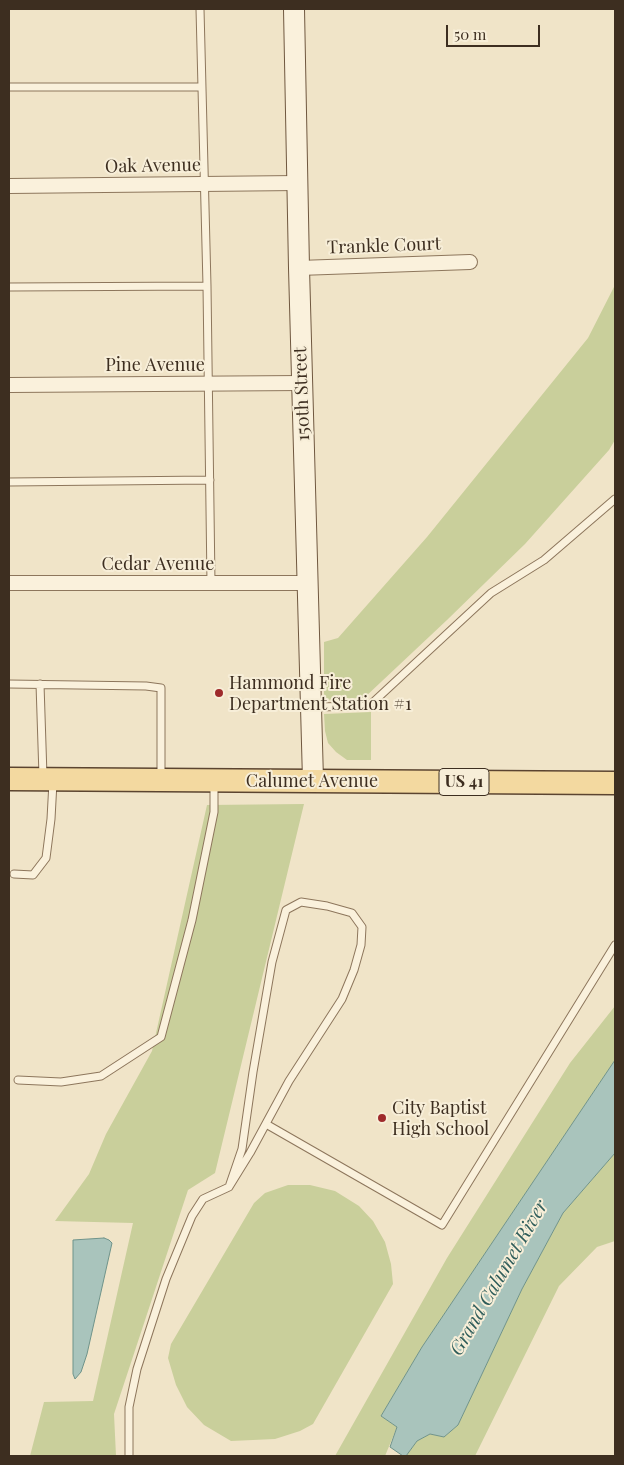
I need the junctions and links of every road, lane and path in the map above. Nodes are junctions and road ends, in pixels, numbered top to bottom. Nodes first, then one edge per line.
1 (200, 9) edge
2 (294, 9) edge
3 (9, 87) edge
4 (202, 87) junction
5 (297, 183) junction
6 (204, 184) junction
7 (9, 186) edge
8 (470, 262) dead end
9 (299, 268) junction
10 (207, 286) junction
11 (9, 287) edge
12 (302, 383) junction
13 (208, 384) junction
14 (9, 385) edge
15 (210, 480) junction
16 (9, 482) edge
17 (615, 499) edge
18 (9, 583) edge
19 (211, 583) junction
20 (307, 583) junction
21 (9, 684) edge
22 (40, 684) junction
23 (310, 707) junction
24 (9, 779) edge
25 (48, 779) junction
26 (161, 780) junction
27 (214, 780) junction
28 (313, 780) junction
29 (615, 783) edge
30 (14, 874) dead end
31 (615, 945) edge
32 (18, 1080) dead end
33 (266, 1124) junction
34 (229, 1187) junction
35 (129, 1456) edge

1 - 4 lane
2 - 5 street, 150th Street
3 - 4 lane
4 - 6 lane
5 - 6 street, Oak Avenue
5 - 9 street, 150th Street
6 - 7 street, Oak Avenue
6 - 10 lane
8 - 9 street, Trankle Court
9 - 12 street, 150th Street
10 - 11 lane
10 - 13 lane
12 - 13 street, Pine Avenue
12 - 20 street, 150th Street
13 - 14 street, Pine Avenue
13 - 15 lane
15 - 16 lane
15 - 19 lane
17 - 23 lane
18 - 19 street, Cedar Avenue
19 - 20 street, Cedar Avenue
20 - 23 street, 150th Street
21 - 22 lane
22 - 25 lane
22 - 26 lane
23 - 28 street, 150th Street
24 - 25 main road, Calumet Avenue / US 41
25 - 26 main road, Calumet Avenue / US 41
25 - 30 lane
26 - 27 main road, Calumet Avenue / US 41
27 - 28 main road, Calumet Avenue / US 41
27 - 32 lane
28 - 29 main road, Calumet Avenue / US 41
31 - 33 lane
33 - 34 lane
33 - 34 lane
34 - 35 lane

